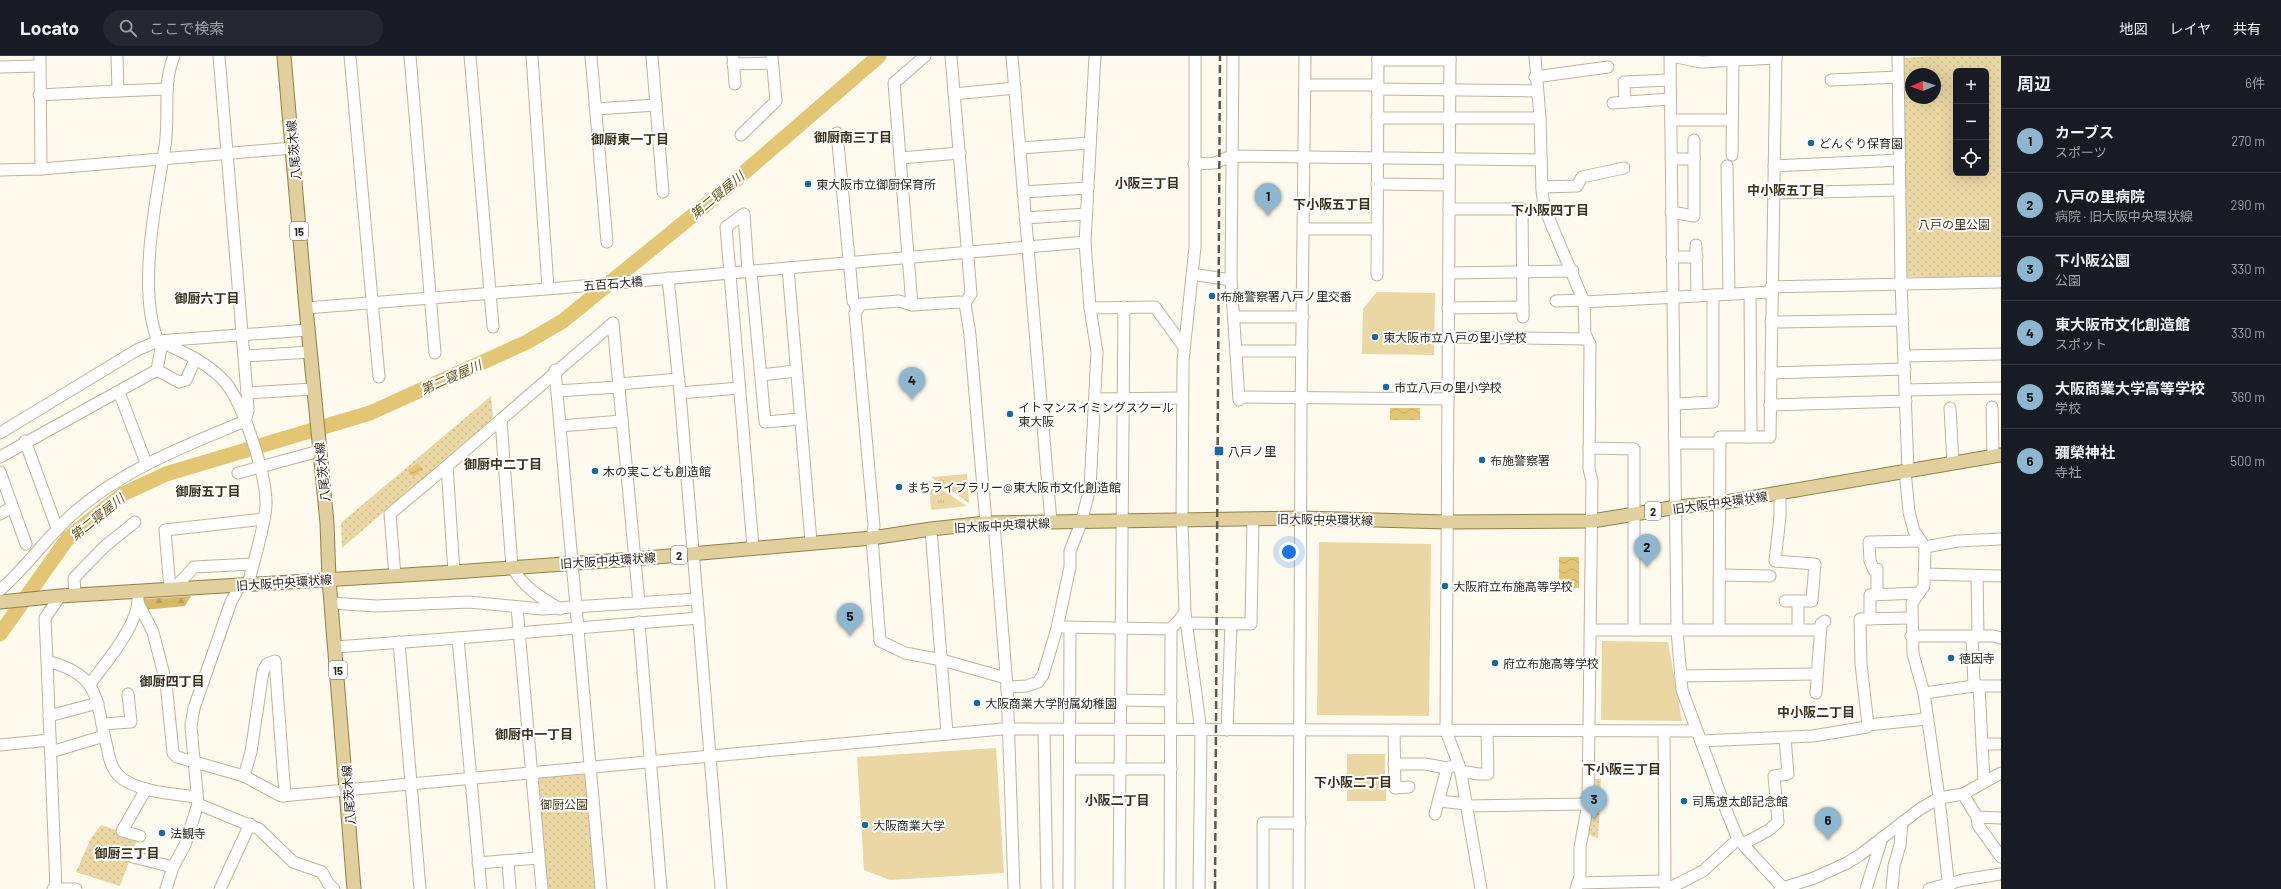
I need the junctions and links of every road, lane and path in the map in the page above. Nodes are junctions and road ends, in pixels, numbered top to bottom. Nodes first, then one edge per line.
1 (117, 56) edge
2 (174, 56) edge
3 (219, 56) edge
4 (284, 56) edge
5 (350, 56) edge
6 (410, 56) edge
7 (470, 56) edge
8 (532, 56) edge
9 (591, 56) edge
10 (652, 56) edge
11 (925, 56) edge
12 (951, 56) edge
13 (1012, 56) edge
14 (1095, 56) edge
15 (1195, 56) edge
16 (1233, 56) edge
17 (1305, 56) edge
18 (1535, 56) edge
19 (1670, 56) edge
20 (1898, 56) edge
21 (1776, 57) edge
22 (1378, 58) edge
23 (1450, 58) edge
24 (772, 59) edge
25 (733, 60) edge
26 (1733, 60) junction
27 (39, 61) edge
28 (0, 67) edge
29 (1608, 67) dead end
30 (1535, 77) junction
31 (1898, 77) junction
32 (1670, 80) junction
33 (1831, 80) dead end
34 (735, 84) dead end
35 (1304, 85) junction
36 (1377, 87) junction
37 (1015, 88) junction
38 (167, 89) junction
39 (1450, 90) junction
40 (118, 91) junction
41 (1536, 91) junction
42 (954, 94) junction
43 (39, 95) junction
44 (1670, 99) junction
45 (1625, 102) junction
46 (1613, 103) dead end
47 (656, 105) junction
48 (596, 109) junction
49 (1377, 118) junction
50 (1540, 118) junction
51 (1450, 119) junction
52 (1671, 120) junction
53 (1732, 120) junction
54 (837, 133) dead end
55 (741, 135) dead end
56 (1694, 140) dead end
57 (1090, 143) junction
58 (293, 148) junction
59 (1020, 148) junction
60 (227, 153) junction
61 (960, 153) junction
62 (1231, 156) junction
63 (1732, 156) dead end
64 (162, 157) junction
65 (1304, 157) junction
66 (1377, 157) junction
67 (900, 158) junction
68 (1449, 158) junction
69 (1671, 159) junction
70 (1694, 159) junction
71 (1542, 160) junction
72 (1900, 160) junction
73 (1194, 164) junction
74 (1727, 166) dead end
75 (1774, 166) junction
76 (1624, 168) dead end
77 (41, 169) junction
78 (0, 170) edge
79 (1377, 184) junction
80 (1449, 185) junction
81 (1542, 187) junction
82 (1088, 188) junction
83 (1900, 190) junction
84 (663, 192) dead end
85 (1023, 192) junction
86 (1773, 193) junction
87 (1449, 209) junction
88 (1671, 212) junction
89 (1086, 214) junction
90 (1025, 218) junction
91 (1377, 229) junction
92 (1303, 230) junction
93 (607, 242) dead end
94 (1085, 242) junction
95 (1696, 245) dead end
96 (1027, 248) junction
97 (968, 252) junction
98 (909, 257) junction
99 (1672, 257) junction
100 (1696, 257) junction
101 (850, 262) junction
102 (788, 268) junction
103 (749, 271) junction
104 (1573, 271) junction
105 (1522, 272) junction
106 (729, 273) junction
107 (1449, 273) junction
108 (1377, 274) dead end
109 (1198, 275) dead end
110 (668, 278) junction
111 (1231, 280) junction
112 (2001, 282) edge
113 (1901, 283) junction
114 (548, 288) junction
115 (1771, 289) junction
116 (490, 293) junction
117 (1750, 293) junction
118 (1729, 294) junction
119 (1714, 295) junction
120 (1697, 296) junction
121 (1672, 297) junction
122 (431, 298) junction
123 (1556, 301) dead end
124 (1584, 301) junction
125 (372, 303) junction
126 (965, 303) junction
127 (912, 305) junction
128 (1124, 307) junction
129 (306, 308) junction
130 (857, 308) junction
131 (1090, 308) junction
132 (1448, 308) junction
133 (1234, 317) junction
134 (1303, 317) junction
135 (1903, 320) junction
136 (1771, 322) junction
137 (493, 327) dead end
138 (308, 330) junction
139 (241, 335) junction
140 (1448, 337) junction
141 (1587, 339) junction
142 (160, 342) junction
143 (1184, 347) junction
144 (1237, 351) junction
145 (1302, 351) junction
146 (310, 352) junction
147 (435, 353) dead end
148 (2001, 354) edge
149 (244, 356) junction
150 (1904, 356) junction
151 (195, 360) junction
152 (1905, 369) junction
153 (157, 370) junction
154 (555, 370) junction
155 (796, 372) junction
156 (1771, 373) junction
157 (761, 375) junction
158 (378, 377) dead end
159 (679, 379) junction
160 (619, 385) junction
161 (739, 388) junction
162 (2001, 388) edge
163 (313, 389) junction
164 (557, 391) junction
165 (119, 392) junction
166 (247, 393) junction
167 (680, 393) junction
168 (1905, 396) junction
169 (1123, 398) junction
170 (1182, 398) junction
171 (1302, 398) junction
172 (1096, 399) junction
173 (1448, 399) junction
174 (1675, 404) junction
175 (1770, 405) junction
176 (1992, 407) dead end
177 (1950, 408) dead end
178 (800, 419) junction
179 (245, 421) junction
180 (501, 421) junction
181 (622, 421) junction
182 (560, 426) junction
183 (0, 433) edge
184 (1750, 437) junction
185 (25, 441) junction
186 (1676, 443) junction
187 (1720, 443) junction
188 (1590, 448) junction
189 (319, 451) junction
190 (1997, 455) edge
191 (0, 457) edge
192 (146, 463) junction
193 (1953, 463) junction
194 (260, 466) junction
195 (447, 466) junction
196 (1907, 471) junction
197 (0, 472) edge
198 (238, 473) dead end
199 (1780, 493) junction
200 (1720, 503) junction
201 (12, 507) junction
202 (1676, 507) junction
203 (0, 514) edge
204 (1635, 515) junction
205 (1302, 518) junction
206 (264, 519) junction
207 (1253, 520) junction
208 (1121, 521) junction
209 (1592, 521) junction
210 (135, 522) dead end
211 (1051, 522) junction
212 (1182, 522) junction
213 (1447, 522) junction
214 (990, 523) junction
215 (1081, 523) junction
216 (57, 528) junction
217 (931, 528) junction
218 (872, 538) junction
219 (2001, 539) edge
220 (811, 542) junction
221 (26, 544) dead end
222 (1923, 544) junction
223 (753, 547) junction
224 (693, 554) junction
225 (634, 559) junction
226 (573, 563) junction
227 (253, 564) junction
228 (512, 567) junction
229 (454, 572) junction
230 (1924, 574) junction
231 (1720, 575) junction
232 (395, 576) junction
233 (1770, 576) dead end
234 (1977, 576) junction
235 (2001, 576) edge
236 (329, 579) junction
237 (244, 585) junction
238 (172, 589) junction
239 (1877, 593) junction
240 (1919, 593) junction
241 (75, 595) junction
242 (58, 596) junction
243 (138, 597) junction
244 (1, 598) edge
245 (698, 599) junction
246 (1785, 601) dead end
247 (1798, 601) junction
248 (331, 603) junction
249 (639, 603) junction
250 (517, 607) junction
251 (560, 608) junction
252 (576, 608) junction
253 (699, 618) junction
254 (1185, 618) junction
255 (1911, 618) junction
256 (1870, 619) junction
257 (639, 622) junction
258 (1231, 624) junction
259 (1070, 627) junction
260 (1057, 628) junction
261 (1121, 628) junction
262 (578, 629) junction
263 (1171, 629) junction
264 (1719, 629) junction
265 (1798, 629) junction
266 (1591, 630) junction
267 (1634, 630) junction
268 (1677, 630) junction
269 (520, 634) junction
270 (1912, 636) junction
271 (1975, 636) junction
272 (458, 638) junction
273 (2001, 638) edge
274 (400, 642) junction
275 (336, 648) junction
276 (47, 660) junction
277 (942, 660) junction
278 (1817, 674) junction
279 (1680, 676) junction
280 (1007, 682) junction
281 (90, 684) junction
282 (1976, 686) junction
283 (2001, 686) edge
284 (1816, 693) dead end
285 (1924, 693) junction
286 (128, 694) dead end
287 (1121, 700) junction
288 (1171, 701) junction
289 (98, 704) junction
290 (49, 716) junction
291 (1927, 719) junction
292 (102, 724) junction
293 (1868, 725) junction
294 (1009, 729) junction
295 (1070, 729) junction
296 (1044, 730) junction
297 (1121, 730) junction
298 (1171, 730) junction
299 (1227, 730) junction
300 (1300, 730) junction
301 (1394, 730) junction
302 (1446, 730) junction
303 (1201, 731) junction
304 (1487, 731) junction
305 (1664, 731) junction
306 (1590, 732) junction
307 (948, 734) junction
308 (104, 736) junction
309 (1699, 736) junction
310 (1785, 738) junction
311 (50, 740) junction
312 (1982, 744) junction
313 (1998, 744) dead end
314 (0, 745) edge
315 (51, 752) junction
316 (711, 756) junction
317 (193, 761) junction
318 (651, 761) junction
319 (1394, 764) junction
320 (590, 768) junction
321 (1119, 768) junction
322 (1447, 768) junction
323 (1459, 768) junction
324 (1070, 769) junction
325 (1170, 769) junction
326 (532, 773) junction
327 (2001, 773) edge
328 (244, 776) junction
329 (471, 778) junction
330 (1984, 782) junction
331 (412, 784) junction
332 (1408, 787) dead end
333 (146, 789) junction
334 (348, 790) junction
335 (1963, 794) junction
336 (285, 796) junction
337 (1939, 798) junction
338 (197, 801) junction
339 (1439, 801) junction
340 (1588, 804) junction
341 (1467, 805) junction
342 (1435, 814) dead end
343 (1977, 817) junction
344 (2001, 818) edge
345 (1902, 822) junction
346 (1300, 823) junction
347 (250, 824) junction
348 (140, 836) dead end
349 (1882, 838) junction
350 (1741, 842) junction
351 (134, 857) dead end
352 (2001, 857) edge
353 (539, 858) junction
354 (508, 861) junction
355 (478, 863) junction
356 (173, 868) junction
357 (2001, 874) edge
358 (1977, 877) junction
359 (1577, 886) edge
360 (1666, 886) edge
361 (1949, 886) edge
362 (55, 889) edge
363 (76, 889) edge
364 (166, 889) edge
365 (220, 889) edge
366 (334, 889) edge
367 (354, 889) edge
368 (420, 889) edge
369 (481, 889) edge
370 (510, 889) edge
371 (542, 889) edge
372 (601, 889) edge
373 (661, 889) edge
374 (721, 889) edge
375 (1014, 889) edge
376 (1047, 889) edge
377 (1069, 889) edge
378 (1119, 889) edge
379 (1170, 889) edge
380 (1199, 889) edge
381 (1263, 889) edge
382 (1299, 889) edge
383 (1481, 889) edge
384 (1782, 889) edge
385 (1866, 889) edge
386 (1892, 889) edge
387 (1930, 889) edge
388 (1978, 889) edge

1 - 40 street
2 - 38 street
3 - 60 street
4 - 58 main road, 八尾茨木線 / 15
5 - 125 street
6 - 122 street
7 - 116 street
8 - 114 street
9 - 48 street
10 - 47 street
11 - 67 street
12 - 42 street
13 - 37 street
14 - 57 street
15 - 73 street
16 - 62 street
17 - 35 street
18 - 30 street
19 - 26 street
19 - 32 street
20 - 31 street
21 - 26 street
21 - 75 street
22 - 23 street
22 - 36 street
23 - 39 street
24 - 25 street
24 - 55 street
25 - 34 street
26 - 53 street
27 - 28 street
27 - 43 street
29 - 30 street
30 - 41 street
31 - 33 street
31 - 72 street
32 - 44 street
32 - 45 street
35 - 36 street
35 - 65 street
36 - 39 street
36 - 49 street
37 - 42 street
37 - 59 street
38 - 40 street
38 - 64 street
39 - 41 street
39 - 51 street
40 - 43 street
41 - 50 street
42 - 61 street
43 - 77 street
44 - 45 street
44 - 52 street
45 - 46 street
47 - 48 street
47 - 84 street
48 - 93 street
49 - 51 street
49 - 66 street
50 - 51 street
50 - 71 street
51 - 68 street
52 - 53 street
52 - 69 street
53 - 63 street
54 - 101 street
56 - 70 street
57 - 59 street
57 - 82 street
58 - 60 street
58 - 129 main road, 八尾茨木線 / 15
59 - 85 street
60 - 64 street
60 - 139 street
61 - 67 street
61 - 97 street
62 - 65 street
62 - 73 street
62 - 111 street
64 - 77 street
64 - 142 street
65 - 66 street
65 - 92 street
66 - 68 street
66 - 79 street
67 - 98 street
68 - 71 street
68 - 80 street
69 - 70 street
69 - 88 street
70 - 88 street
71 - 81 street
72 - 75 street
72 - 83 street
73 - 143 street
74 - 118 street
75 - 86 street
76 - 81 street
77 - 78 street
79 - 80 street
79 - 91 street
80 - 87 street
81 - 104 street
82 - 85 street
82 - 89 street
83 - 86 street
83 - 113 street
85 - 90 street
86 - 115 street
87 - 105 street
87 - 107 street
88 - 99 street
89 - 90 street
89 - 94 street
90 - 96 street
91 - 92 street
91 - 108 street
92 - 134 street
94 - 96 street, 五百石大橋
94 - 131 street
95 - 100 street
96 - 97 street, 五百石大橋
96 - 211 street
97 - 98 street, 五百石大橋
97 - 126 street
98 - 101 street, 五百石大橋
98 - 127 street
99 - 100 street
99 - 121 street
100 - 120 street
101 - 102 street, 五百石大橋
101 - 130 street
102 - 103 street, 五百石大橋
102 - 155 street
103 - 106 street, 五百石大橋
103 - 106 street
103 - 157 street
104 - 105 street
104 - 124 street
105 - 107 street
105 - 132 street
106 - 110 street, 五百石大橋
106 - 161 street
107 - 132 street
109 - 111 street
110 - 114 street, 五百石大橋
110 - 159 street
111 - 133 street
112 - 113 street
113 - 115 street
113 - 135 street
114 - 116 street, 五百石大橋
115 - 117 street
115 - 136 street
116 - 122 street, 五百石大橋
116 - 137 street
117 - 118 street
117 - 184 street
118 - 119 street
119 - 120 street
119 - 174 street
120 - 121 street
121 - 124 street
121 - 174 street
122 - 125 street, 五百石大橋
122 - 147 street
123 - 124 street
124 - 141 street
125 - 129 street, 五百石大橋
125 - 158 street
126 - 127 street
126 - 214 street
127 - 130 street
128 - 131 street
128 - 143 street
128 - 169 street
129 - 138 main road, 八尾茨木線 / 15
130 - 218 street
131 - 172 street
132 - 140 street
133 - 134 street
133 - 144 street
134 - 145 street
135 - 136 street
135 - 150 street
136 - 156 street
138 - 139 street
138 - 146 main road, 八尾茨木線 / 15
139 - 142 street
139 - 149 street
140 - 141 street
140 - 173 street
141 - 188 street
142 - 151 street
142 - 153 street
142 - 183 street
143 - 170 street
144 - 145 street
144 - 171 street
145 - 171 street
146 - 149 street
146 - 163 main road, 八尾茨木線 / 15
148 - 150 street
149 - 166 street
150 - 152 street
151 - 153 street
151 - 179 street
152 - 156 street
152 - 168 street
153 - 165 street
154 - 160 street
154 - 164 street
154 - 180 street
155 - 157 street
155 - 178 street
156 - 175 street
157 - 178 street
159 - 160 street
159 - 167 street
160 - 164 street
160 - 181 street
161 - 167 street
161 - 223 street
162 - 168 street
163 - 166 street
163 - 189 main road, 八尾茨木線 / 15
164 - 182 street
165 - 185 street
165 - 192 street
166 - 179 street
167 - 224 street
168 - 175 street
168 - 196 street
169 - 170 street
169 - 172 street
169 - 208 street
170 - 212 street
171 - 173 street
171 - 205 street
172 - 215 street
173 - 213 street
174 - 186 street
175 - 184 street
176 - 190 street
177 - 193 street
178 - 220 street
179 - 192 street
179 - 194 street
180 - 195 street
180 - 228 street
181 - 182 street
181 - 225 street
182 - 226 street
184 - 187 street
185 - 191 street
185 - 216 street
186 - 187 street
186 - 202 street
187 - 200 street
188 - 204 street
188 - 209 street
189 - 194 street
189 - 236 main road, 八尾茨木線 / 15
190 - 193 main road, 旧大阪中央環状線 / 2
192 - 216 street
193 - 196 main road, 旧大阪中央環状線 / 2
194 - 198 street
194 - 206 street
195 - 229 street
195 - 232 street
196 - 199 main road, 旧大阪中央環状線 / 2
196 - 222 street
197 - 201 street
199 - 200 main road, 旧大阪中央環状線 / 2
199 - 247 street
200 - 202 main road, 旧大阪中央環状線 / 2
200 - 231 street
201 - 203 street
201 - 221 street
202 - 204 main road, 旧大阪中央環状線 / 2
202 - 268 street
204 - 209 main road, 旧大阪中央環状線 / 2
204 - 267 street
205 - 207 main road, 旧大阪中央環状線 / 2
205 - 213 main road, 旧大阪中央環状線 / 2
205 - 300 street
206 - 227 street
206 - 238 street
207 - 212 main road, 旧大阪中央環状線 / 2
207 - 258 street
208 - 212 main road, 旧大阪中央環状線 / 2
208 - 215 main road, 旧大阪中央環状線 / 2
208 - 261 street
209 - 213 main road, 旧大阪中央環状線 / 2
209 - 266 street
210 - 241 street
211 - 214 main road, 旧大阪中央環状線 / 2
211 - 215 main road, 旧大阪中央環状線 / 2
212 - 254 street
213 - 302 street
214 - 217 main road, 旧大阪中央環状線 / 2
214 - 280 street
215 - 260 street
216 - 244 street
217 - 218 main road, 旧大阪中央環状線 / 2
217 - 277 street
218 - 220 main road, 旧大阪中央環状線 / 2
218 - 277 street
219 - 222 street
220 - 223 main road, 旧大阪中央環状線 / 2
222 - 230 street
222 - 239 street
223 - 224 main road, 旧大阪中央環状線 / 2
224 - 225 main road, 旧大阪中央環状線 / 2
224 - 245 street
225 - 226 main road, 旧大阪中央環状線 / 2
225 - 249 street
226 - 228 main road, 旧大阪中央環状線 / 2
226 - 252 street
227 - 237 street
227 - 238 street
228 - 229 main road, 旧大阪中央環状線 / 2
228 - 251 street
229 - 232 main road, 旧大阪中央環状線 / 2
230 - 234 street
230 - 240 street
231 - 233 street
231 - 264 street
232 - 236 main road, 旧大阪中央環状線 / 2
234 - 235 street
234 - 271 street
236 - 237 main road, 旧大阪中央環状線 / 2
236 - 248 main road, 八尾茨木線 / 15
237 - 238 main road, 旧大阪中央環状線 / 2
237 - 317 street
238 - 243 main road, 旧大阪中央環状線 / 2
239 - 240 street
239 - 256 street
240 - 255 street
241 - 242 main road, 旧大阪中央環状線 / 2
241 - 243 main road, 旧大阪中央環状線 / 2
242 - 244 main road, 旧大阪中央環状線 / 2
242 - 276 street
243 - 281 street
243 - 317 street
245 - 249 street
245 - 253 street
246 - 247 street
247 - 265 street
248 - 250 street
248 - 275 main road, 八尾茨木線 / 15
249 - 252 street
250 - 251 street
250 - 269 street
251 - 252 street
252 - 262 street
253 - 257 street
253 - 316 street
254 - 258 street
254 - 263 street
254 - 303 street
255 - 256 street
255 - 270 street
256 - 293 street
257 - 262 street
257 - 318 street
258 - 299 street
259 - 260 street
259 - 261 street
259 - 295 street
260 - 280 street
261 - 263 street
261 - 287 street
262 - 269 street
262 - 320 street
263 - 288 street
264 - 265 street
264 - 268 street
265 - 278 street
266 - 267 street
266 - 306 street
267 - 268 street
268 - 279 street
269 - 272 street
269 - 326 street
270 - 271 street
270 - 285 street
271 - 273 street
271 - 282 street
272 - 274 street
272 - 329 street
274 - 275 street
274 - 331 street
275 - 334 main road, 八尾茨木線 / 15
276 - 281 street
276 - 290 street
277 - 280 street
277 - 307 street
278 - 279 street
278 - 284 street
279 - 309 street
280 - 294 street
281 - 289 street
282 - 283 street
282 - 285 street
282 - 312 street
285 - 291 street
286 - 292 street
287 - 288 street
287 - 297 street
288 - 298 street
289 - 290 street
289 - 292 street
290 - 311 street
291 - 293 street
291 - 337 street
292 - 308 street
293 - 310 street
294 - 296 street
294 - 307 street
294 - 375 street
295 - 296 street
295 - 297 street
295 - 324 street
296 - 376 street
297 - 298 street
297 - 321 street
298 - 303 street
298 - 325 street
299 - 300 street
299 - 303 street
300 - 301 street
300 - 346 street
301 - 302 street
301 - 319 street
302 - 304 street
302 - 323 street
303 - 380 street
304 - 306 street
304 - 323 street
305 - 306 street
305 - 309 street
305 - 360 street
306 - 340 street
307 - 316 street
308 - 315 street
308 - 333 street
309 - 310 street
309 - 350 street
310 - 350 street
311 - 314 street
311 - 315 street
312 - 313 street
312 - 330 street
315 - 362 street
316 - 318 street
316 - 374 street
317 - 328 street
317 - 338 street
318 - 320 street
318 - 373 street
319 - 322 street
319 - 332 street
320 - 326 street
320 - 372 street
321 - 324 street
321 - 325 street
321 - 378 street
322 - 323 street
322 - 339 street
323 - 341 street
324 - 377 street
325 - 379 street
326 - 329 street
326 - 353 street
327 - 330 street
328 - 336 street
328 - 336 street
329 - 331 street
329 - 355 street
330 - 335 street
331 - 334 street
331 - 368 street
333 - 338 street
333 - 348 street
334 - 336 street
334 - 367 main road, 八尾茨木線 / 15
335 - 337 street
335 - 343 street
337 - 345 street
337 - 361 street
338 - 347 street
338 - 356 street
339 - 341 street
339 - 342 street
340 - 341 street
340 - 359 street
341 - 383 street
343 - 344 street
343 - 352 street
345 - 349 street
345 - 386 street
346 - 381 street
346 - 382 street
347 - 365 street
347 - 366 street
349 - 384 street
349 - 385 street
350 - 360 street
350 - 384 street
351 - 356 street
353 - 354 street
353 - 371 street
354 - 355 street
354 - 370 street
355 - 369 street
356 - 364 street
357 - 358 street
358 - 361 street
358 - 388 street
359 - 360 street
361 - 387 street
362 - 363 street

